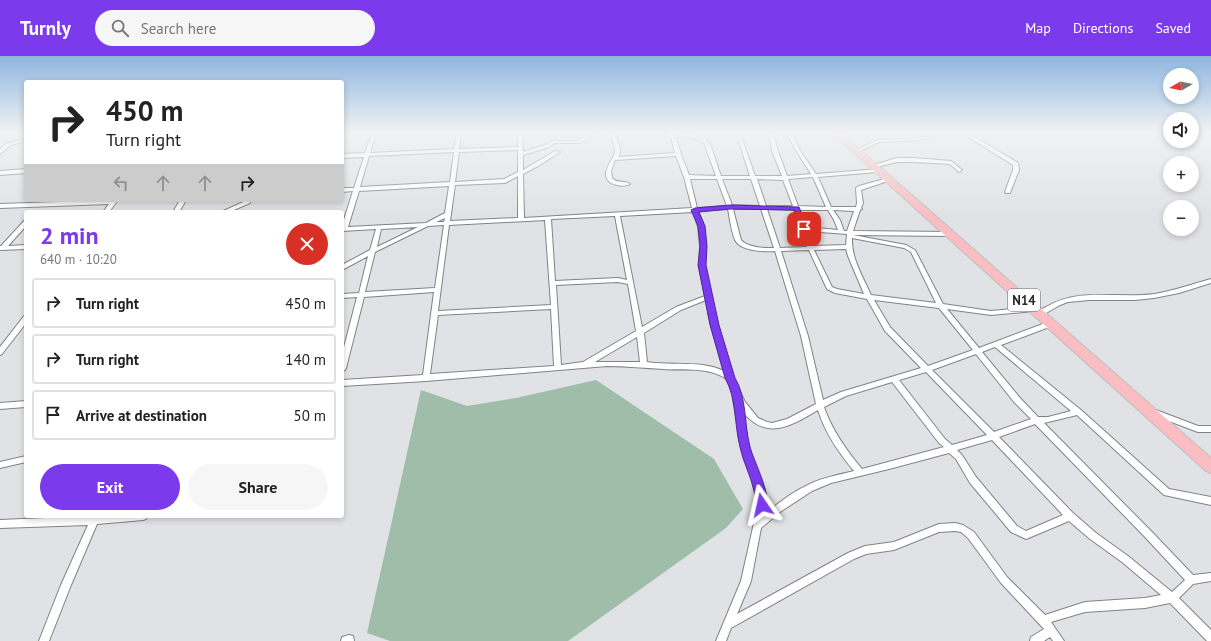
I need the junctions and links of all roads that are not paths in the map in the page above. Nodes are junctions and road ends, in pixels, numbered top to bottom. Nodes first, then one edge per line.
1 (365, 160) edge
2 (455, 160) edge
3 (520, 160) edge
4 (542, 160) edge
5 (613, 160) edge
6 (680, 160) edge
7 (713, 160) edge
8 (748, 160) edge
9 (779, 160) edge
10 (805, 160) edge
11 (866, 160) edge
12 (896, 160) edge
13 (918, 160) edge
14 (1010, 160) edge
15 (875, 168) junction
16 (959, 170) dead end
17 (24, 172) edge
18 (0, 173) edge
19 (520, 174) junction
20 (815, 176) junction
21 (687, 177) junction
22 (720, 177) junction
23 (754, 178) junction
24 (786, 178) junction
25 (888, 180) junction
26 (452, 184) junction
27 (627, 184) dead end
28 (358, 189) junction
29 (344, 190) edge
30 (1008, 192) dead end
31 (43, 202) edge
32 (114, 202) edge
33 (246, 202) edge
34 (0, 206) edge
35 (730, 207) junction
36 (764, 208) junction
37 (796, 208) junction
38 (829, 208) junction
39 (859, 209) junction
40 (37, 210) edge
41 (108, 210) edge
42 (228, 210) edge
43 (695, 210) junction
44 (448, 214) junction
45 (617, 214) junction
46 (548, 218) junction
47 (521, 219) junction
48 (447, 223) junction
49 (24, 224) edge
50 (425, 225) junction
51 (344, 226) edge
52 (379, 227) junction
53 (344, 229) edge
54 (804, 229) junction
55 (847, 234) junction
56 (950, 234) junction
57 (24, 246) edge
58 (849, 247) junction
59 (1, 248) edge
60 (811, 249) junction
61 (777, 250) junction
62 (371, 252) junction
63 (344, 267) edge
64 (1211, 281) edge
65 (553, 283) junction
66 (631, 283) junction
67 (438, 290) junction
68 (360, 295) junction
69 (344, 296) edge
70 (708, 296) junction
71 (869, 298) junction
72 (941, 306) junction
73 (554, 307) junction
74 (1037, 311) junction
75 (436, 313) junction
76 (24, 321) edge
77 (1050, 324) junction
78 (640, 332) junction
79 (996, 344) junction
80 (977, 350) junction
81 (0, 352) edge
82 (344, 360) edge
83 (584, 365) junction
84 (644, 365) junction
85 (558, 368) junction
86 (928, 369) junction
87 (426, 378) junction
88 (730, 378) junction
89 (894, 379) junction
90 (344, 383) edge
91 (736, 393) junction
92 (24, 404) edge
93 (820, 405) junction
94 (0, 406) edge
95 (1148, 410) junction
96 (1078, 412) junction
97 (1037, 420) junction
98 (1211, 429) edge
99 (993, 436) junction
100 (950, 449) junction
101 (24, 459) edge
102 (0, 465) edge
103 (1211, 467) edge
104 (860, 472) junction
105 (1211, 501) edge
106 (1070, 516) junction
107 (95, 518) edge
108 (126, 518) edge
109 (0, 524) edge
110 (758, 526) junction
111 (1211, 577) edge
112 (1191, 580) junction
113 (1172, 598) junction
114 (1043, 620) junction
115 (727, 625) junction
116 (1050, 631) junction
117 (1211, 638) edge
118 (44, 641) edge
119 (721, 641) edge
120 (1035, 641) edge
121 (1059, 641) edge

1 - 28 street
2 - 26 street
3 - 19 street
4 - 19 street
5 - 27 street
6 - 21 street
7 - 22 street
8 - 23 street
9 - 24 street
10 - 20 street
11 - 15 main road, N14
12 - 15 street
13 - 16 street
14 - 30 street
15 - 20 street
15 - 25 main road, N14
17 - 18 street
19 - 26 street
19 - 47 street
20 - 24 street
20 - 38 street
21 - 22 street
21 - 43 street
22 - 23 street
22 - 35 street
23 - 24 street
23 - 36 street
24 - 37 street
25 - 39 street
25 - 56 main road, N14
26 - 28 street
26 - 44 street
28 - 29 street
28 - 51 street
31 - 34 street
31 - 40 street
32 - 41 street
33 - 42 street
35 - 36 street
35 - 43 street
35 - 61 street
36 - 37 street
36 - 61 street
37 - 38 street
37 - 54 street
38 - 39 street
38 - 55 street
39 - 55 street
43 - 45 street
43 - 70 street
44 - 48 street
44 - 50 street
45 - 46 street
45 - 66 street
46 - 47 street
46 - 65 street
47 - 48 street
48 - 50 street
48 - 67 street
49 - 59 street
50 - 52 street
50 - 62 street
52 - 53 street
52 - 62 street
54 - 55 street
54 - 60 street
55 - 56 street
55 - 58 street
55 - 72 street
56 - 74 main road, N14
57 - 59 street
58 - 60 street
58 - 71 street
60 - 61 street
60 - 71 street
61 - 93 street
62 - 63 street
62 - 68 street
64 - 74 street
65 - 66 street
65 - 73 street
66 - 78 street
67 - 68 street
67 - 75 street
68 - 69 street
68 - 82 street
70 - 78 street
70 - 88 street
71 - 72 street
71 - 86 street
72 - 74 street
72 - 80 street
73 - 75 street
73 - 85 street
74 - 77 main road, N14
75 - 87 street
76 - 81 street
77 - 79 street
77 - 95 main road, N14
78 - 83 street
78 - 84 street
79 - 80 street
79 - 96 street
80 - 86 street
80 - 97 street
83 - 84 street
83 - 85 street
84 - 88 street
85 - 87 street
86 - 89 street
86 - 99 street
87 - 90 street
88 - 91 street
89 - 93 street
89 - 100 street
91 - 93 street
91 - 110 street
92 - 94 street
93 - 104 street
95 - 98 street
95 - 103 main road, N14
96 - 97 street
96 - 105 street
97 - 99 street
97 - 112 street
99 - 100 street
99 - 106 street
100 - 104 street
100 - 106 street
101 - 102 street
104 - 110 street
106 - 113 street
107 - 108 street
107 - 109 street
107 - 118 street
110 - 115 street
111 - 112 street
112 - 113 street
113 - 114 street
113 - 117 street
114 - 115 street
114 - 116 street
115 - 119 street
116 - 120 street
116 - 121 street

